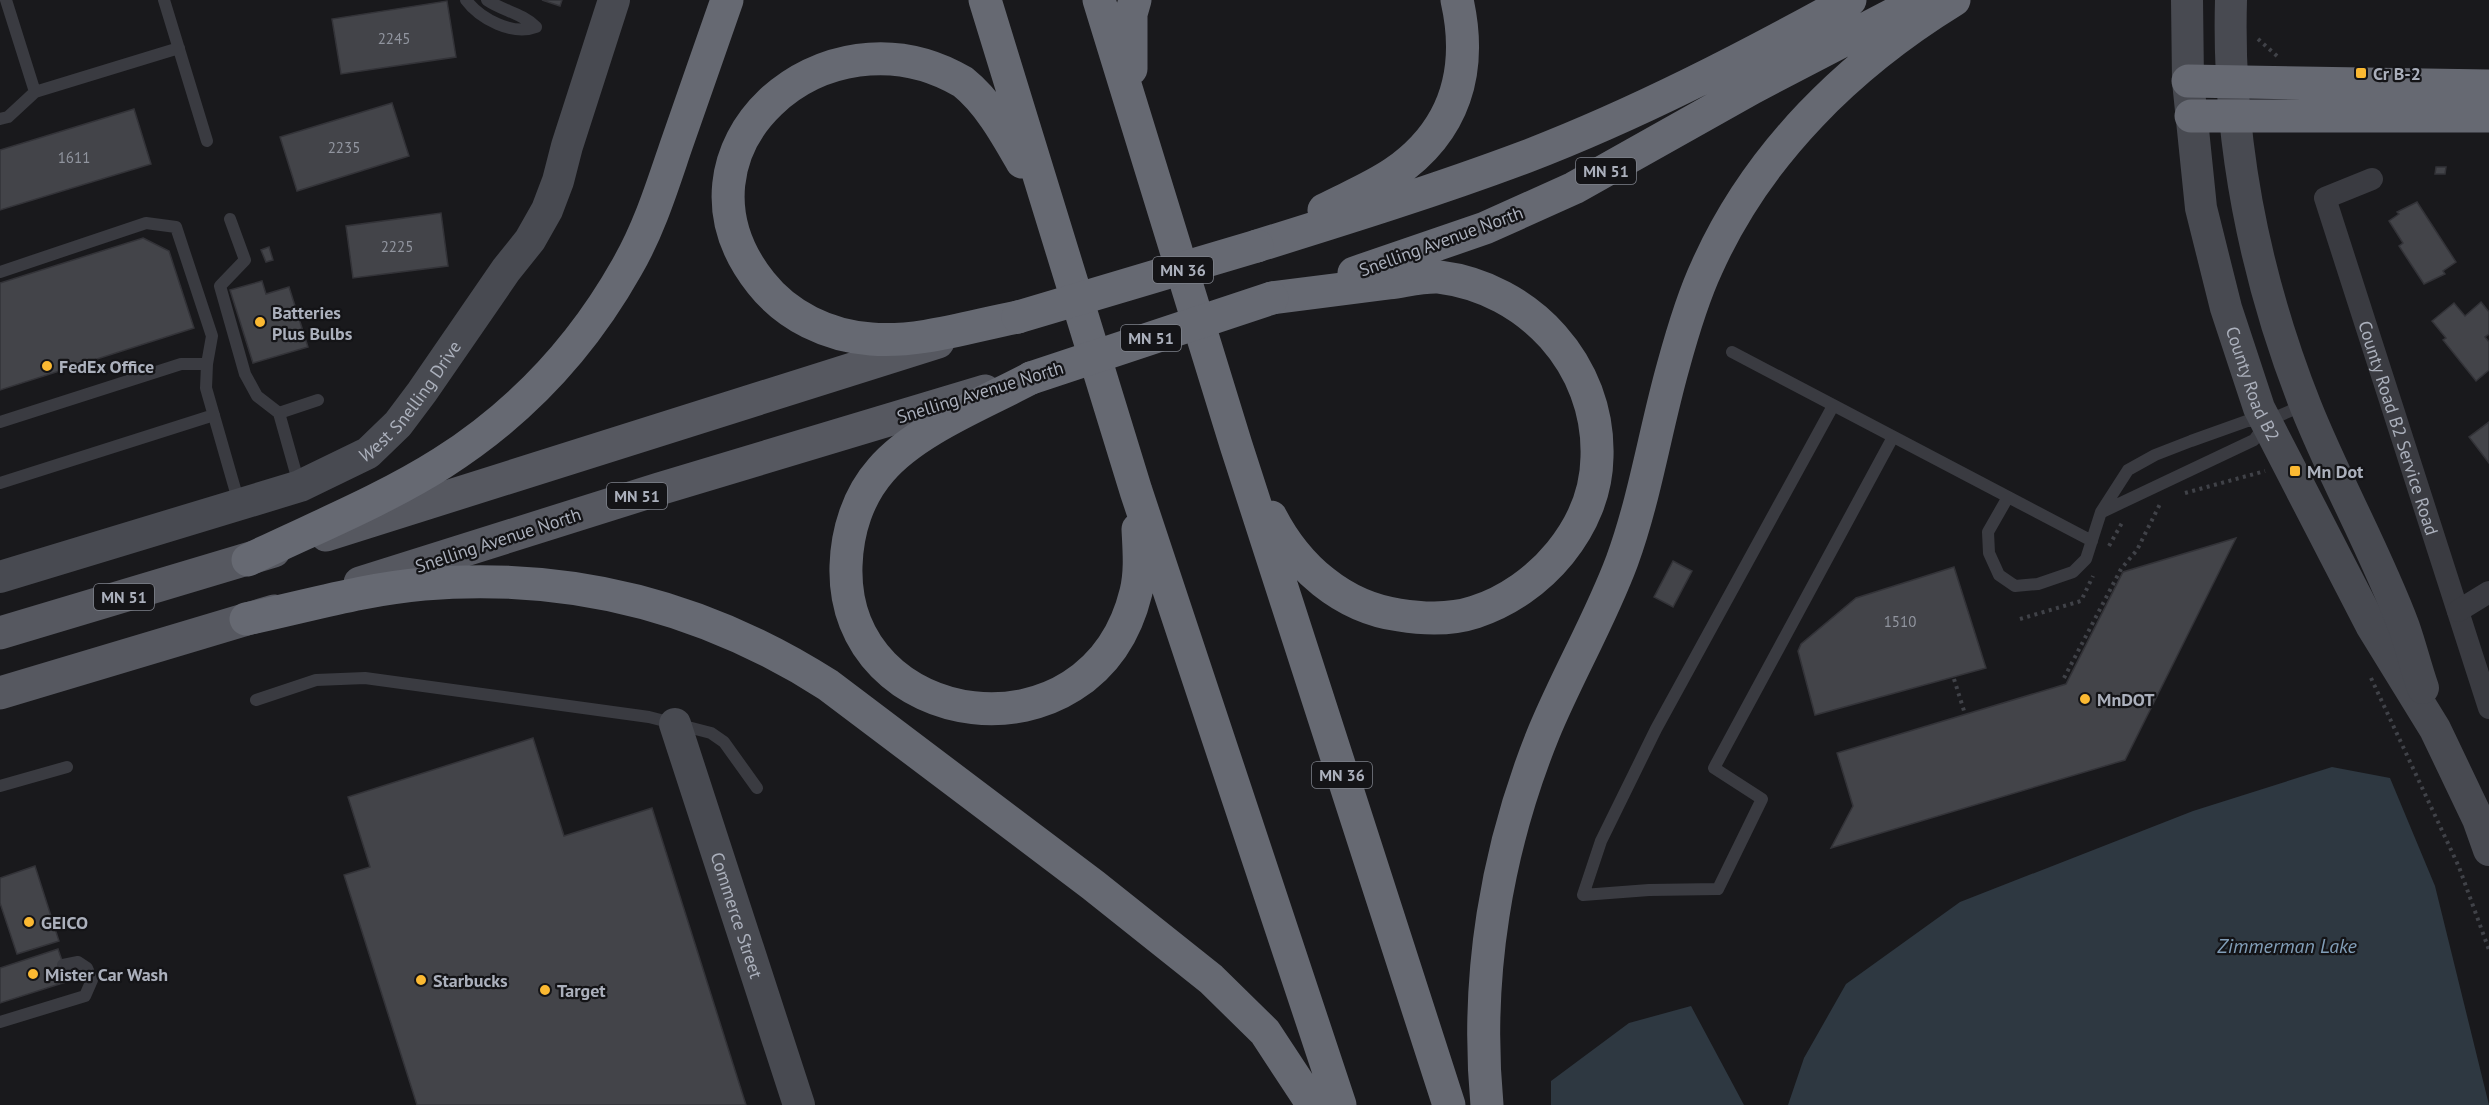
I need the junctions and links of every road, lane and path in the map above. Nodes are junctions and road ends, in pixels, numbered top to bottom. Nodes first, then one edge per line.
1 (6, 0) edge
2 (164, 0) edge
3 (466, 0) edge
4 (487, 0) edge
5 (614, 0) edge
6 (727, 0) edge
7 (985, 0) edge
8 (1099, 0) edge
9 (1135, 0) edge
10 (1457, 0) edge
11 (1850, 0) edge
12 (1922, 0) edge
13 (1954, 0) edge
14 (2187, 0) edge
15 (2231, 0) edge
16 (179, 48) junction
17 (2188, 81) junction
18 (2232, 81) junction
19 (2489, 86) edge
20 (35, 92) junction
21 (1130, 94) junction
22 (2191, 116) junction
23 (2235, 116) junction
24 (2489, 116) edge
25 (0, 119) edge
26 (207, 141) dead end
27 (2372, 179) dead end
28 (230, 219) dead end
29 (1059, 241) junction
30 (1257, 246) junction
31 (0, 272) edge
32 (1272, 298) junction
33 (1018, 317) junction
34 (234, 329) junction
35 (212, 336) junction
36 (1732, 352) dead end
37 (207, 364) junction
38 (1031, 378) junction
39 (318, 400) dead end
40 (2305, 404) junction
41 (1833, 406) junction
42 (279, 413) junction
43 (214, 415) junction
44 (2268, 421) junction
45 (0, 422) edge
46 (1893, 436) junction
47 (1236, 445) junction
48 (2268, 470) dead end
49 (0, 483) edge
50 (300, 486) junction
51 (1136, 491) junction
52 (2177, 495) dead end
53 (2008, 497) junction
54 (2169, 498) dead end
55 (239, 504) junction
56 (2101, 512) junction
57 (2092, 542) junction
58 (248, 560) junction
59 (0, 577) edge
60 (2489, 592) edge
61 (2458, 611) junction
62 (246, 620) junction
63 (0, 633) edge
64 (2064, 678) dead end
65 (1954, 679) dead end
66 (0, 693) edge
67 (256, 700) dead end
68 (2489, 708) edge
69 (1965, 714) dead end
70 (675, 724) junction
71 (2435, 729) junction
72 (67, 767) dead end
73 (0, 786) edge
74 (757, 788) dead end
75 (2489, 850) edge
76 (63, 965) dead end
77 (0, 1022) edge
78 (799, 1105) edge
79 (1312, 1105) edge
80 (1340, 1105) edge
81 (1449, 1105) edge
82 (1487, 1105) edge

1 - 20 lane
2 - 16 lane
3 - 4 lane
5 - 50 street, West Snelling Drive
6 - 58 highway
7 - 29 highway
8 - 21 highway, MN 36
9 - 21 highway
10 - 30 highway
11 - 30 highway, MN 51
12 - 32 highway, Snelling Avenue North / MN 51
13 - 82 highway
14 - 17 street, County Road B2
15 - 18 street, County Road B2
16 - 20 lane
16 - 26 lane
17 - 18 highway
17 - 22 street, County Road B2
18 - 19 highway
18 - 23 street, County Road B2
20 - 25 lane
21 - 47 highway, MN 36
22 - 23 highway
22 - 44 street, County Road B2
23 - 24 highway
23 - 40 street, County Road B2
27 - 61 street, County Road B2 Service Road
28 - 34 lane
29 - 33 highway
29 - 51 highway
30 - 33 highway, MN 51, bridge
31 - 35 lane
32 - 38 highway, Snelling Avenue North / MN 51, bridge
32 - 47 highway
33 - 58 main road, MN 51
34 - 35 lane
34 - 42 lane
35 - 37 lane
36 - 41 lane
37 - 43 lane
37 - 45 lane
38 - 51 highway
38 - 62 main road, Snelling Avenue North / MN 51
39 - 42 lane
40 - 44 lane
40 - 71 street, County Road B2
41 - 46 lane
41 - 46 lane
42 - 50 lane
43 - 49 lane
43 - 55 lane
44 - 56 lane
44 - 56 lane
44 - 71 street, County Road B2
46 - 53 lane
47 - 81 highway, MN 36
48 - 52 path
50 - 55 street, West Snelling Drive
51 - 80 highway
53 - 57 lane
53 - 57 lane
54 - 64 path
55 - 59 street, West Snelling Drive
56 - 57 lane
58 - 63 main road, MN 51
60 - 61 street
61 - 68 street, County Road B2 Service Road
62 - 66 main road, Snelling Avenue North / MN 51
62 - 79 highway
65 - 69 path
67 - 70 lane
70 - 74 lane
70 - 78 street, Commerce Street
71 - 75 street, County Road B2
72 - 73 lane
76 - 77 lane

